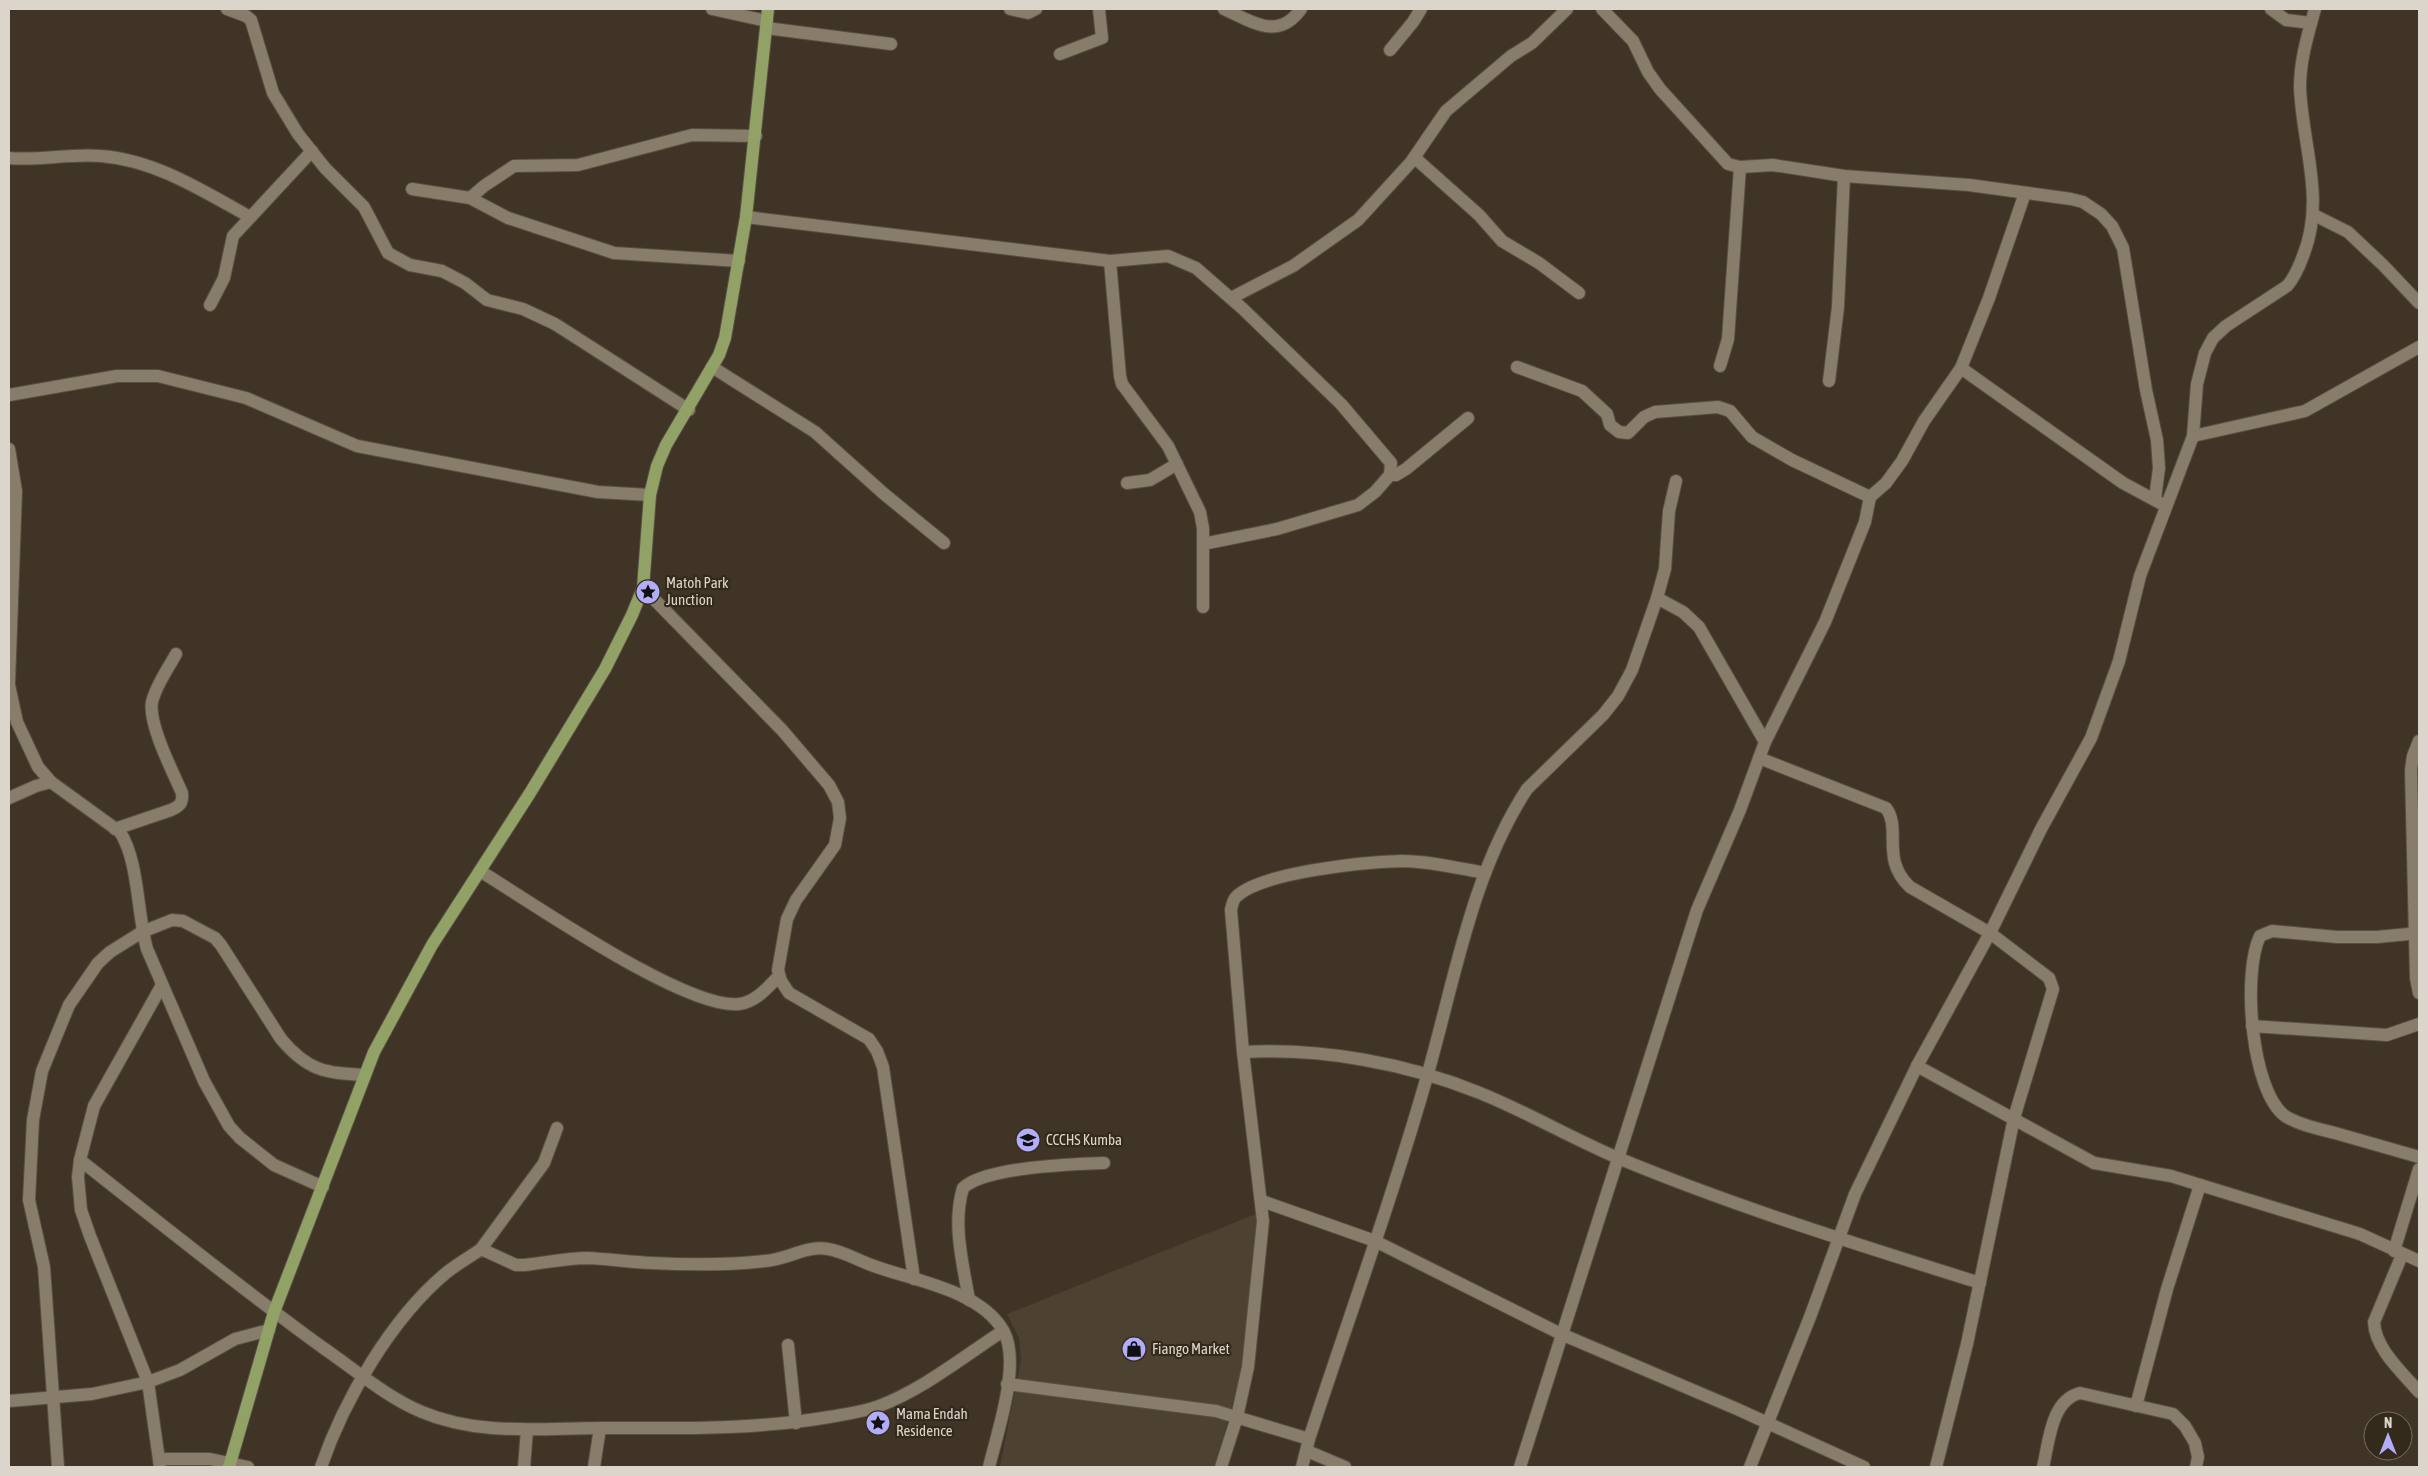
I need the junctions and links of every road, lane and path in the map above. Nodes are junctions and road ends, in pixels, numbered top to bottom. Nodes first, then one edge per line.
1 (226, 9) edge
2 (712, 9) edge
3 (1010, 9) edge
4 (1036, 9) edge
5 (1099, 9) edge
6 (1224, 9) edge
7 (1301, 9) edge
8 (1421, 9) edge
9 (1567, 9) edge
10 (1602, 9) edge
11 (2271, 9) edge
12 (2315, 9) edge
13 (767, 19) edge
14 (2311, 23) junction
15 (891, 44) dead end
16 (1390, 50) dead end
17 (1060, 54) dead end
18 (756, 136) junction
19 (312, 151) junction
20 (9, 158) edge
21 (1415, 158) junction
22 (1740, 167) junction
23 (1844, 176) junction
24 (412, 189) dead end
25 (2025, 193) junction
26 (470, 198) junction
27 (2314, 216) junction
28 (250, 217) junction
29 (746, 217) junction
30 (739, 261) junction
31 (1110, 261) junction
32 (1579, 293) dead end
33 (1231, 298) junction
34 (2419, 303) edge
35 (210, 305) dead end
36 (2419, 347) edge
37 (1720, 366) dead end
38 (712, 367) junction
39 (1517, 367) dead end
40 (1962, 368) junction
41 (1829, 381) dead end
42 (9, 395) edge
43 (688, 410) junction
44 (1468, 418) dead end
45 (2193, 436) junction
46 (9, 449) edge
47 (1177, 464) junction
48 (1390, 475) junction
49 (1676, 481) dead end
50 (1127, 483) dead end
51 (650, 496) junction
52 (1870, 497) junction
53 (2161, 503) junction
54 (944, 543) dead end
55 (1203, 544) junction
56 (643, 588) junction
57 (1657, 598) junction
58 (1202, 607) dead end
59 (176, 654) dead end
60 (9, 684) edge
61 (12, 716) edge
62 (2419, 741) edge
63 (1765, 742) junction
64 (1759, 758) junction
65 (51, 782) junction
66 (2415, 795) edge
67 (9, 798) edge
68 (115, 829) junction
69 (480, 871) junction
70 (1485, 873) junction
71 (142, 932) junction
72 (1990, 933) junction
73 (2418, 933) edge
74 (778, 976) junction
75 (162, 985) junction
76 (2419, 993) edge
77 (2419, 1024) edge
78 (2252, 1026) junction
79 (1243, 1052) junction
80 (1917, 1066) junction
81 (1428, 1074) junction
82 (365, 1075) junction
83 (2014, 1118) junction
84 (557, 1128) dead end
85 (1618, 1157) junction
86 (2419, 1157) edge
87 (80, 1160) junction
88 (1104, 1163) dead end
89 (2419, 1169) edge
90 (2200, 1185) junction
91 (323, 1187) junction
92 (1262, 1201) junction
93 (1837, 1238) junction
94 (1376, 1240) junction
95 (481, 1249) junction
96 (2398, 1253) junction
97 (2419, 1262) edge
98 (914, 1279) junction
99 (1980, 1282) junction
100 (969, 1300) junction
101 (274, 1312) junction
102 (269, 1330) junction
103 (1004, 1331) junction
104 (1561, 1334) junction
105 (788, 1345) dead end
106 (365, 1377) junction
107 (148, 1382) junction
108 (1007, 1384) junction
109 (2419, 1392) edge
110 (53, 1398) junction
111 (9, 1401) edge
112 (2136, 1406) junction
113 (1237, 1417) junction
114 (796, 1423) junction
115 (1768, 1424) junction
116 (600, 1428) junction
117 (528, 1430) junction
118 (1308, 1445) junction
119 (160, 1463) edge
120 (230, 1465) edge
121 (58, 1467) edge
122 (248, 1467) edge
123 (321, 1467) edge
124 (524, 1467) edge
125 (594, 1467) edge
126 (989, 1467) edge
127 (1221, 1467) edge
128 (1302, 1467) edge
129 (1345, 1467) edge
130 (1520, 1467) edge
131 (1750, 1467) edge
132 (1864, 1467) edge
133 (1936, 1467) edge
134 (2043, 1467) edge
135 (2196, 1467) edge

1 - 19 street
2 - 13 street
3 - 4 street
5 - 17 street
6 - 7 street
8 - 16 street
9 - 21 street
10 - 22 street
11 - 14 street
12 - 14 street
13 - 15 street
13 - 18 main road
14 - 27 street
18 - 26 street
18 - 29 main road
19 - 28 street
19 - 43 street
20 - 28 street
21 - 32 street
21 - 33 street
22 - 23 street
22 - 37 street
23 - 25 street
23 - 41 street
24 - 26 street
25 - 40 street
25 - 53 street
26 - 30 street
27 - 34 street
27 - 45 street
28 - 35 street
29 - 30 main road
29 - 31 street
30 - 38 main road
31 - 33 street
31 - 47 street
33 - 48 street
36 - 45 street
38 - 43 main road
38 - 54 street
39 - 52 street
40 - 52 street
40 - 53 street
42 - 51 street
43 - 51 main road
44 - 48 street
45 - 53 street
46 - 60 street
47 - 50 street
47 - 55 street
48 - 55 street
49 - 57 street
51 - 56 main road
52 - 63 street
53 - 72 street
55 - 58 street
56 - 69 main road
56 - 74 street
57 - 63 street
57 - 70 street
59 - 68 street
60 - 61 street
61 - 65 street
62 - 66 street
63 - 64 street
64 - 72 street
64 - 85 street
65 - 67 street
65 - 68 street
66 - 73 street
68 - 71 street
69 - 74 street
69 - 82 main road
70 - 79 street
70 - 81 street
71 - 75 street
71 - 82 street
71 - 110 street
72 - 80 street
72 - 83 street
73 - 76 street
73 - 78 street
74 - 98 street
75 - 87 street
75 - 91 street
77 - 78 street
78 - 86 street
79 - 81 street
79 - 92 street
80 - 83 street
80 - 93 street
81 - 85 street
81 - 94 street
82 - 91 main road
83 - 90 street
83 - 99 street
84 - 95 street
85 - 93 street
85 - 104 street
87 - 101 street
87 - 107 street
88 - 100 street
89 - 96 street
90 - 96 street
90 - 112 street
91 - 101 main road
92 - 94 street
92 - 113 street
93 - 99 street
93 - 115 street
94 - 104 street
94 - 118 street
95 - 98 street
95 - 106 street
96 - 97 street
96 - 109 street
98 - 100 street
99 - 133 street
100 - 103 street
101 - 102 main road
101 - 106 street
102 - 107 street
102 - 120 main road
103 - 108 street
103 - 114 street
104 - 115 street
104 - 130 street
105 - 114 street
106 - 117 street
106 - 123 street
107 - 110 street
107 - 119 street
108 - 113 street
108 - 126 street
110 - 111 street
110 - 121 street
112 - 134 street
112 - 135 street
113 - 118 street
113 - 127 street
114 - 116 street
115 - 131 street
115 - 132 street
116 - 117 street
116 - 125 street
117 - 124 street
118 - 128 street
118 - 129 street
119 - 120 street
120 - 122 street

